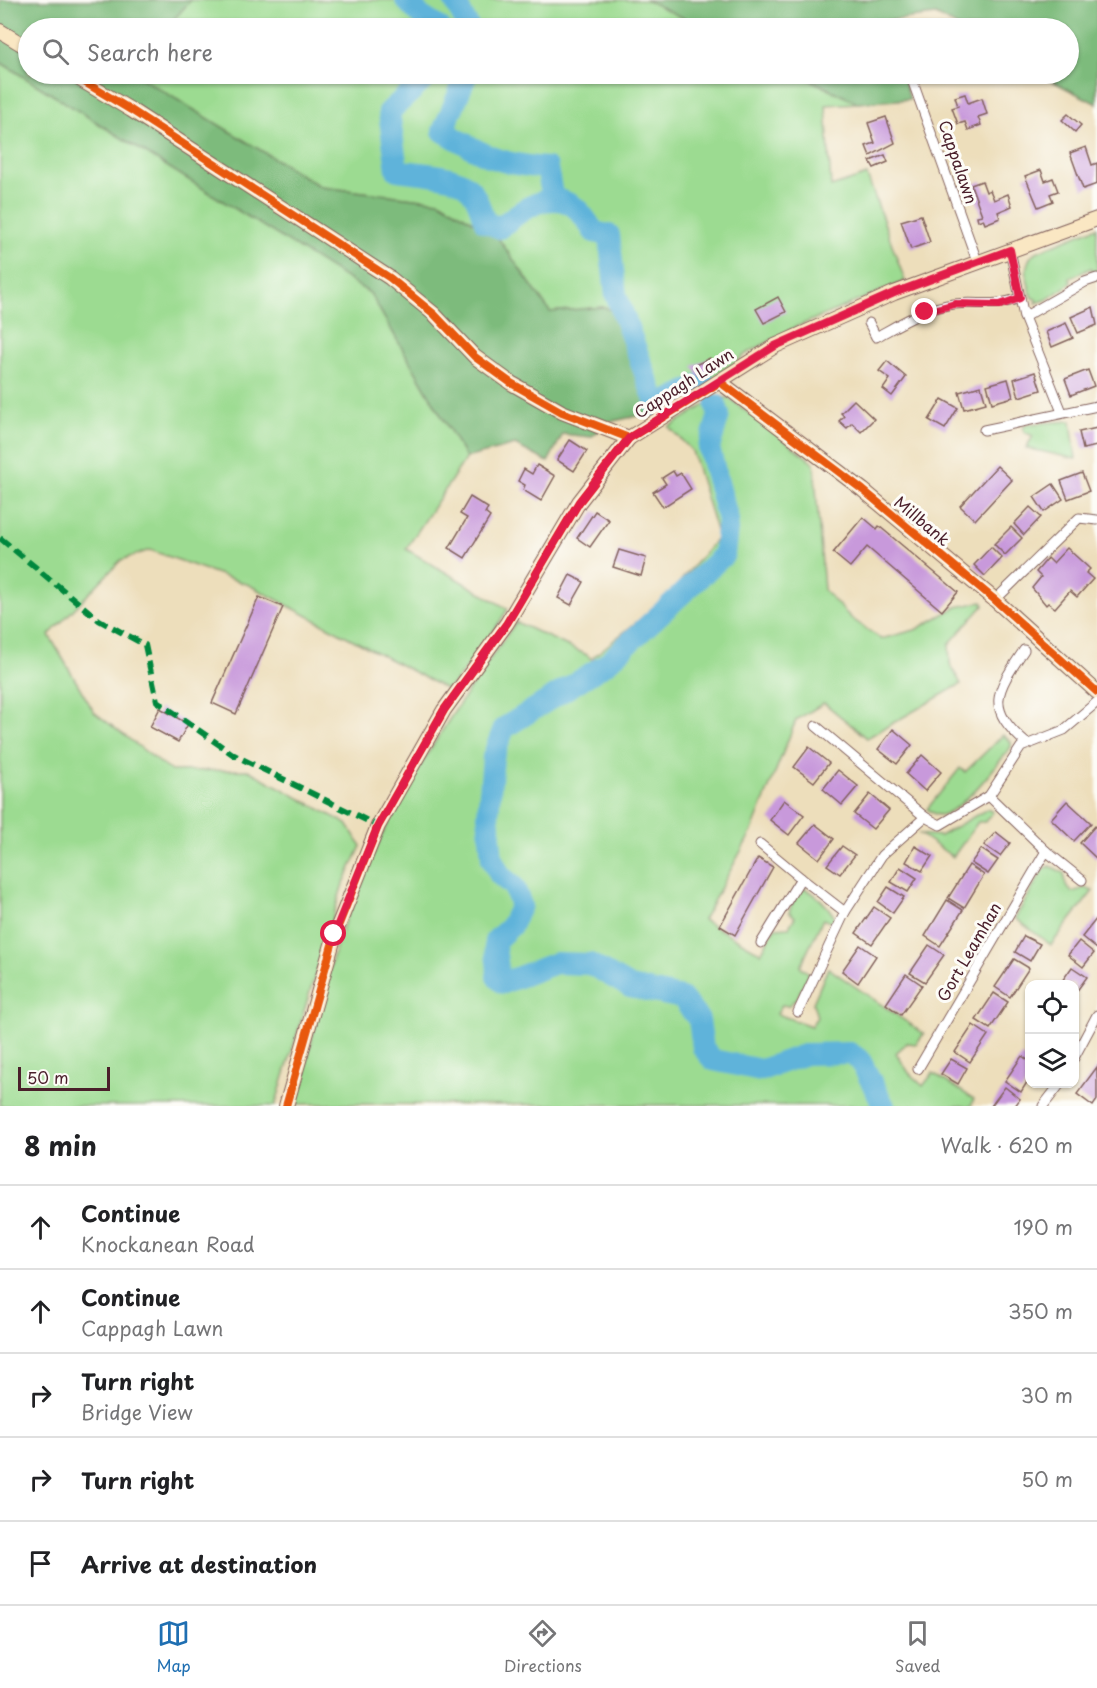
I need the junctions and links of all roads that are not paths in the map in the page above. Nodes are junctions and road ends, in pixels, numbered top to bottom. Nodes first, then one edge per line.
1 (0, 31) edge
2 (18, 42) edge
3 (88, 84) edge
4 (914, 84) edge
5 (1097, 219) edge
6 (1010, 250) junction
7 (977, 261) junction
8 (1097, 278) edge
9 (1020, 298) junction
10 (1024, 317) junction
11 (869, 323) dead end
12 (720, 382) junction
13 (1097, 406) edge
14 (1062, 411) junction
15 (984, 430) dead end
16 (629, 438) junction
17 (1097, 520) edge
18 (995, 600) junction
19 (1024, 650) dead end
20 (1097, 693) edge
21 (1097, 702) edge
22 (816, 726) dead end
23 (1027, 744) junction
24 (988, 796) junction
25 (925, 818) junction
26 (760, 844) dead end
27 (1046, 851) junction
28 (801, 878) junction
29 (1082, 879) dead end
30 (845, 912) junction
31 (761, 943) dead end
32 (798, 1012) dead end
33 (1097, 1015) edge
34 (1079, 1049) edge
35 (918, 1069) dead end
36 (1056, 1088) edge
37 (286, 1106) edge
38 (1043, 1106) edge

1 - 2 street
3 - 16 street
4 - 7 street, Cappalawn
5 - 6 street, Cappagh Lawn
6 - 7 street, Cappagh Lawn
6 - 9 street
7 - 12 street, Cappagh Lawn
8 - 10 street
9 - 10 street
9 - 11 street
10 - 14 street
12 - 16 street, Cappagh Lawn
12 - 18 street, Millbank
13 - 14 street
14 - 15 street
16 - 37 street, Cappagh Lawn
17 - 18 street
18 - 20 street, Millbank
19 - 23 street
21 - 23 street
22 - 25 street
23 - 24 street
24 - 25 street
24 - 27 street
25 - 30 street
26 - 28 street
27 - 29 street
27 - 35 street, Gort Leamhan
28 - 30 street
28 - 31 street
30 - 32 street
33 - 34 street
36 - 38 street

